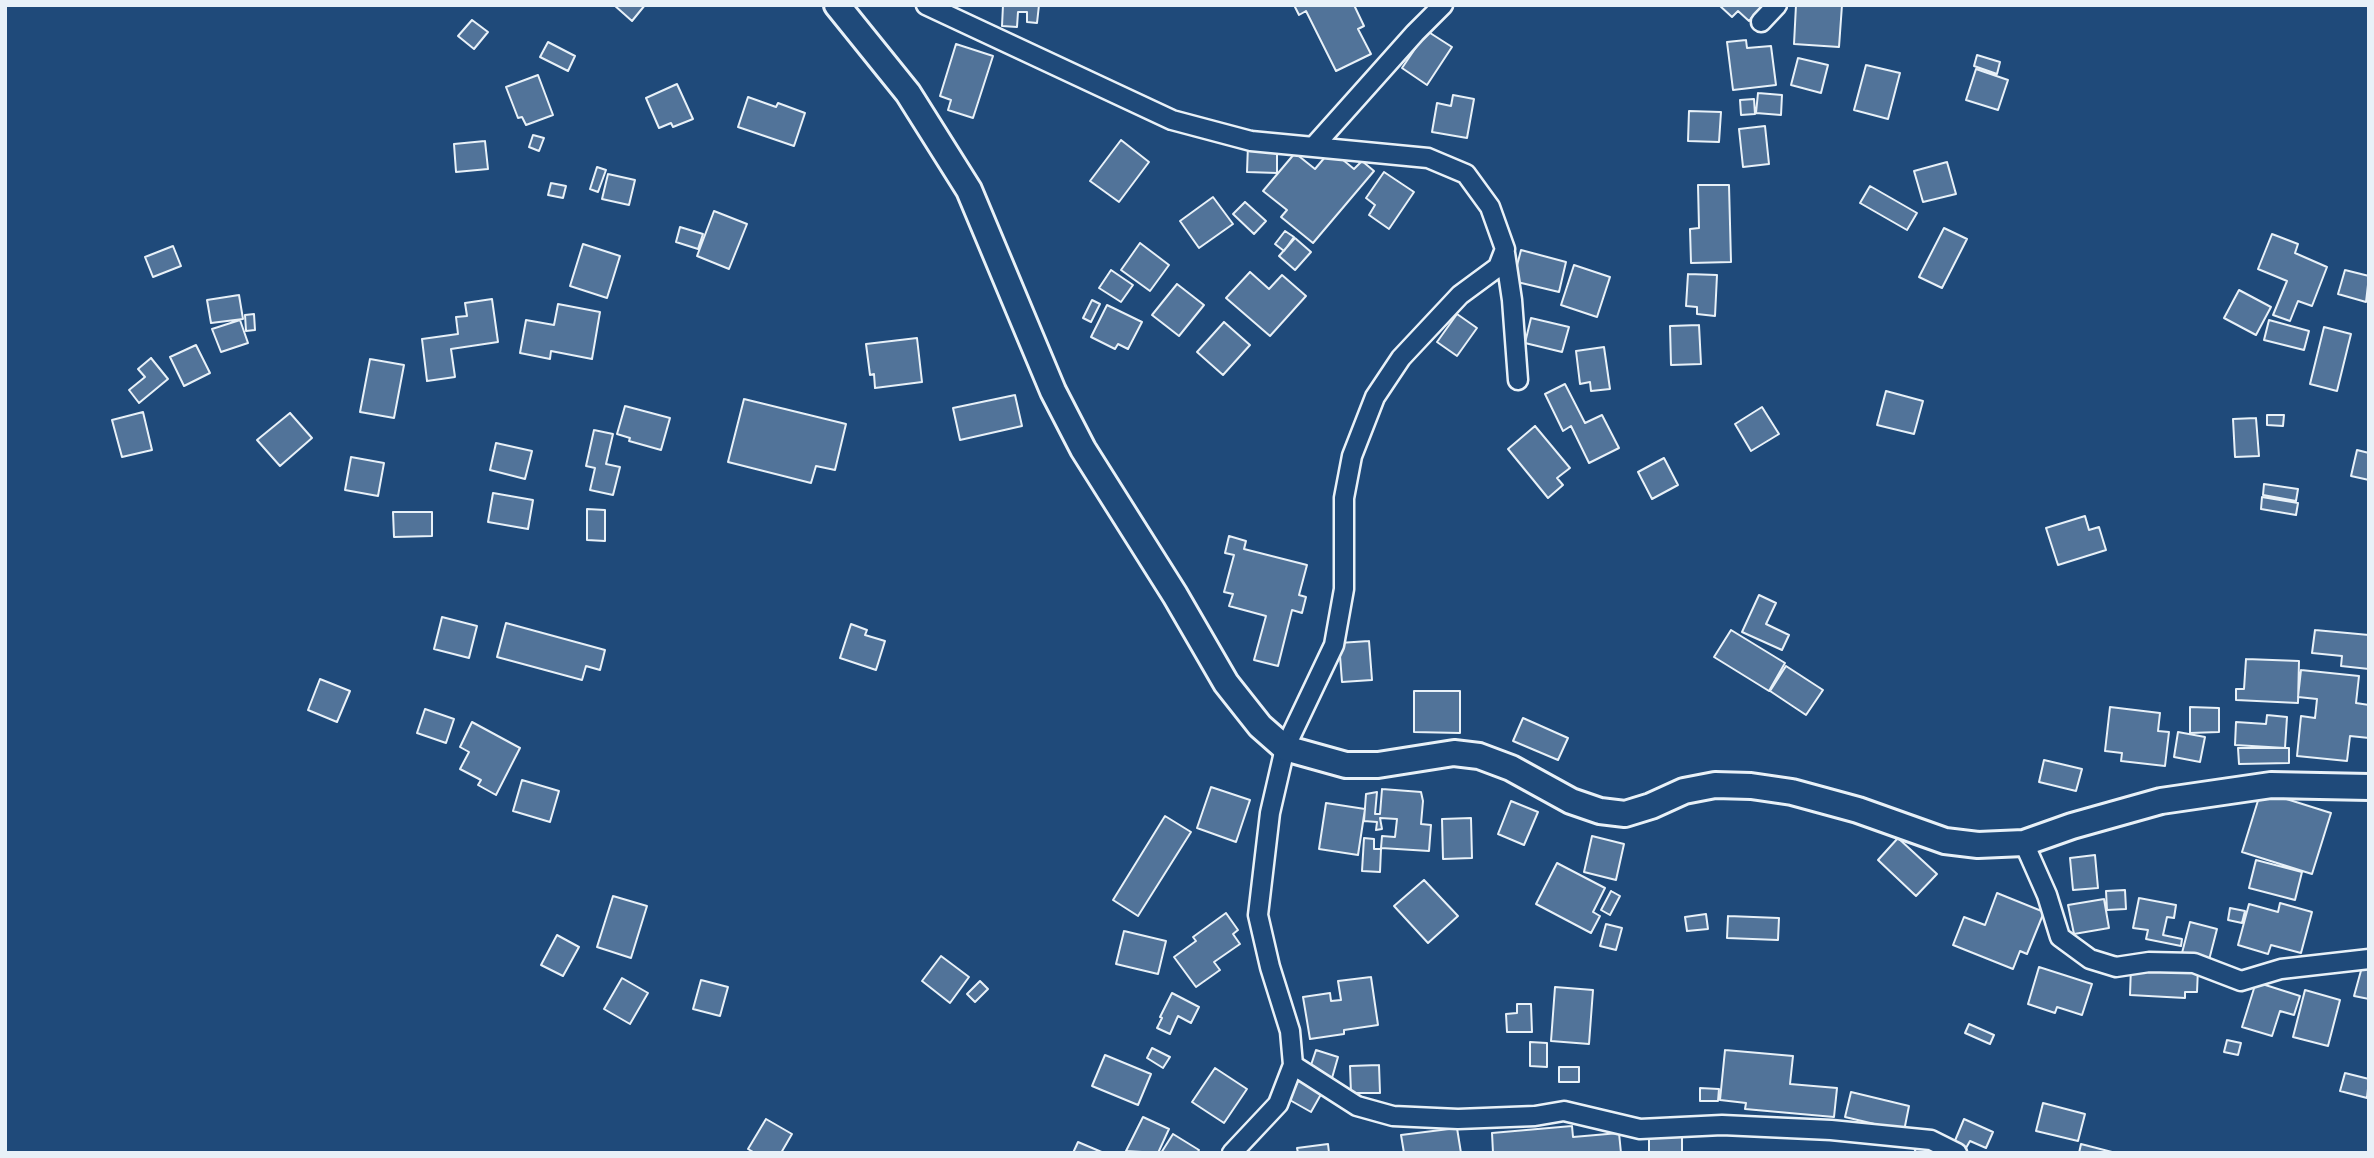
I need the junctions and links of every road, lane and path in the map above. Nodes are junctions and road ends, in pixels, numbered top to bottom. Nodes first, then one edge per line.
1 (837, 5) edge
2 (926, 5) edge
3 (1443, 5) edge
4 (1777, 5) edge
5 (1761, 22) dead end
6 (1315, 145) junction
7 (1505, 249) junction
8 (1518, 380) dead end
9 (1285, 748) junction
10 (2369, 787) edge
11 (2024, 843) junction
12 (2369, 959) edge
13 (1293, 1065) junction
14 (1232, 1153) edge
15 (1957, 1153) edge

1 - 9 main road
2 - 6 street
3 - 6 street
4 - 5 street
6 - 7 street
7 - 8 street
7 - 9 street
9 - 11 main road
9 - 13 street
10 - 11 main road
11 - 12 street
13 - 14 street
13 - 15 street

